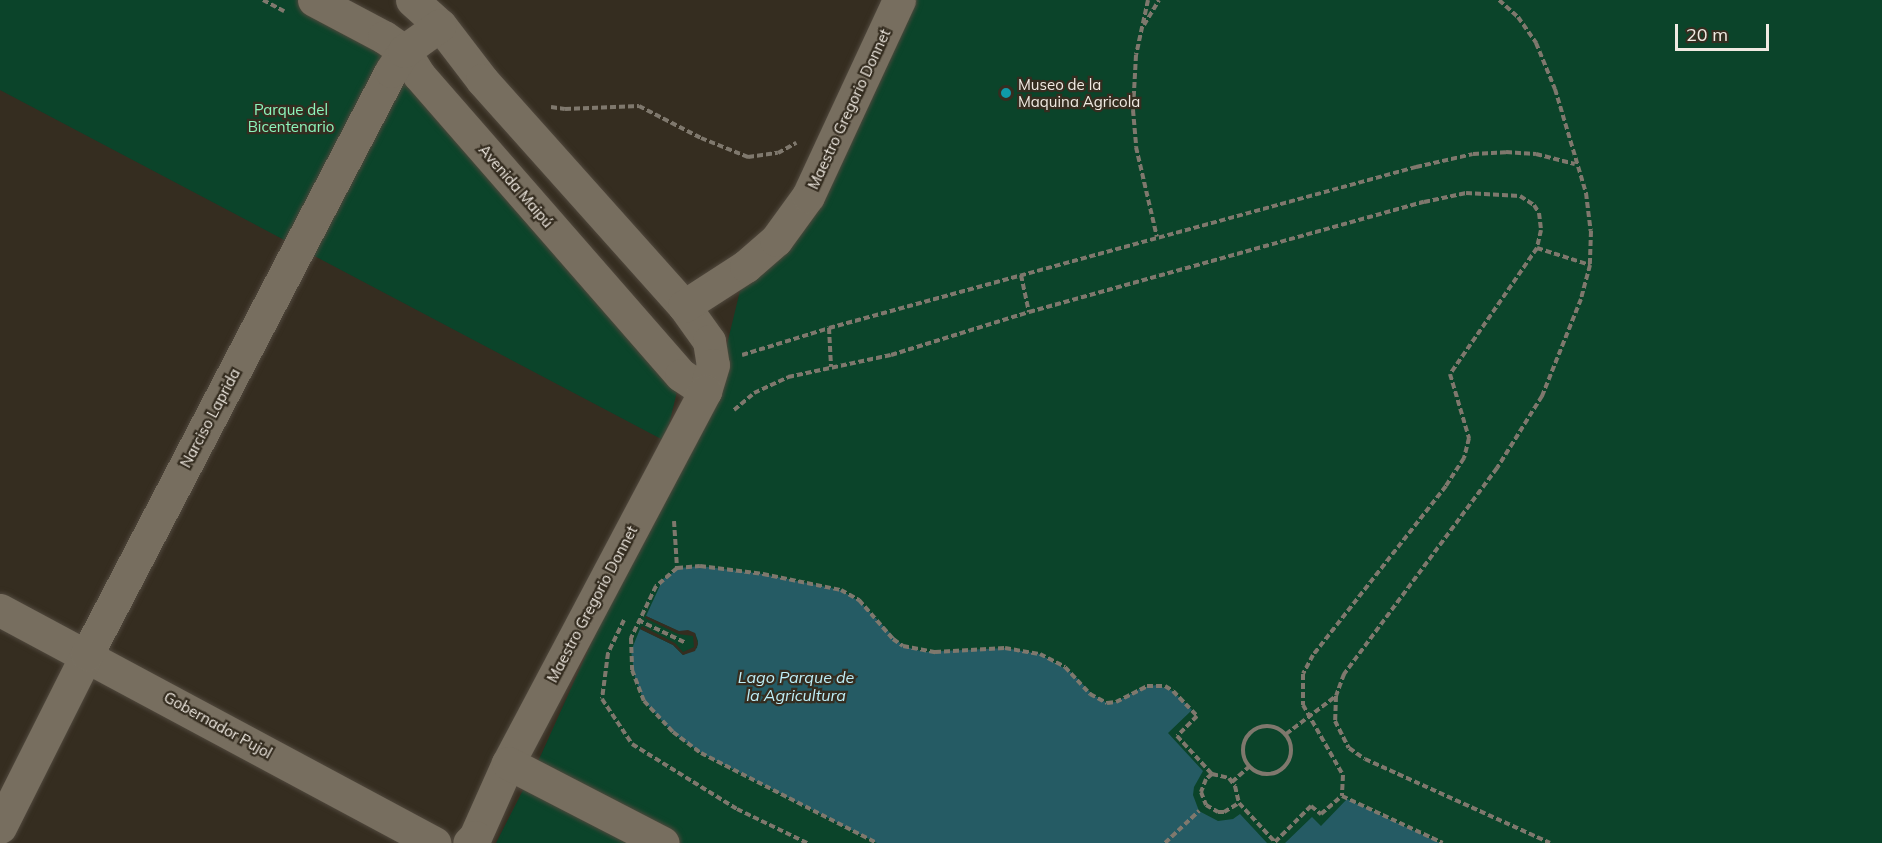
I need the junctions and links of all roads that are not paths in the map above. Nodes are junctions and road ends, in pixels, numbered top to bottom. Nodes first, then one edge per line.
1 (314, 0) edge
2 (412, 0) edge
3 (899, 0) edge
4 (440, 25) junction
5 (404, 51) junction
6 (684, 306) junction
7 (709, 378) junction
8 (0, 609) edge
9 (87, 654) junction
10 (508, 763) junction
11 (0, 827) edge
12 (435, 843) edge
13 (469, 843) edge
14 (663, 843) edge

1 - 5 street, Avenida Maipú
2 - 4 street
3 - 6 street, Maestro Gregorio Donnet
4 - 5 street, Narciso Laprida
4 - 6 street
5 - 7 street, Avenida Maipú
5 - 9 street, Narciso Laprida
6 - 7 street
7 - 10 street, Maestro Gregorio Donnet
8 - 9 street, Gobernador Pujol
9 - 11 street, Narciso Laprida
9 - 12 street, Gobernador Pujol
10 - 13 street, Maestro Gregorio Donnet
10 - 14 street

